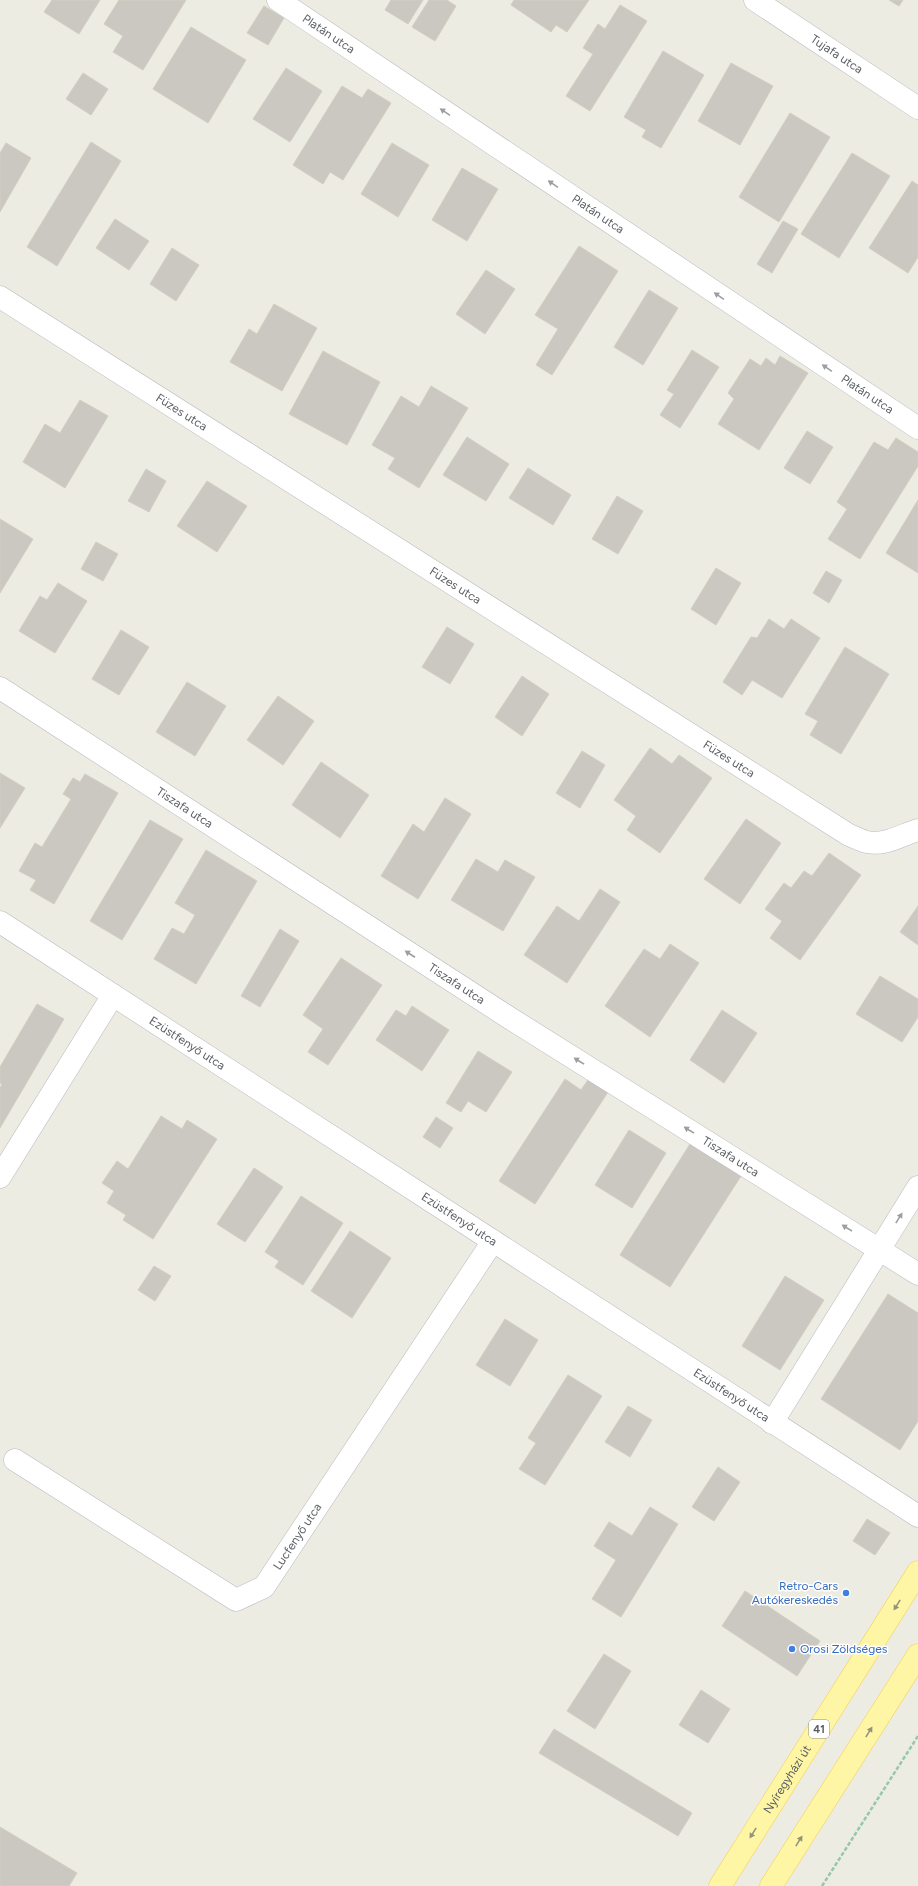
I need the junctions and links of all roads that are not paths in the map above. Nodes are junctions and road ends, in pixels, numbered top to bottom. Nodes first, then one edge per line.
1 (278, 0) edge
2 (755, 0) edge
3 (918, 108) edge
4 (0, 297) edge
5 (918, 428) edge
6 (0, 688) edge
7 (918, 830) edge
8 (0, 922) edge
9 (113, 995) junction
10 (0, 1177) edge
11 (918, 1187) edge
12 (493, 1241) junction
13 (880, 1248) junction
14 (918, 1274) edge
15 (772, 1423) junction
16 (14, 1460) dead end
17 (918, 1516) edge
18 (918, 1572) edge
19 (918, 1655) edge
20 (720, 1886) edge
21 (771, 1886) edge

5 -> 1 street, Platán utca
2 - 3 street, Tujafa utca
4 - 7 street, Füzes utca
13 -> 6 street, Tiszafa utca
8 - 9 street, Ezüstfenyő utca
9 - 10 street
9 - 12 street, Ezüstfenyő utca
13 -> 11 street
12 - 15 street, Ezüstfenyő utca
12 - 16 street, Lucfenyő utca
13 - 14 street, Tiszafa utca
13 - 15 street
15 - 17 street, Ezüstfenyő utca
18 -> 20 main road, Nyíregyházi út / 41
21 -> 19 main road

